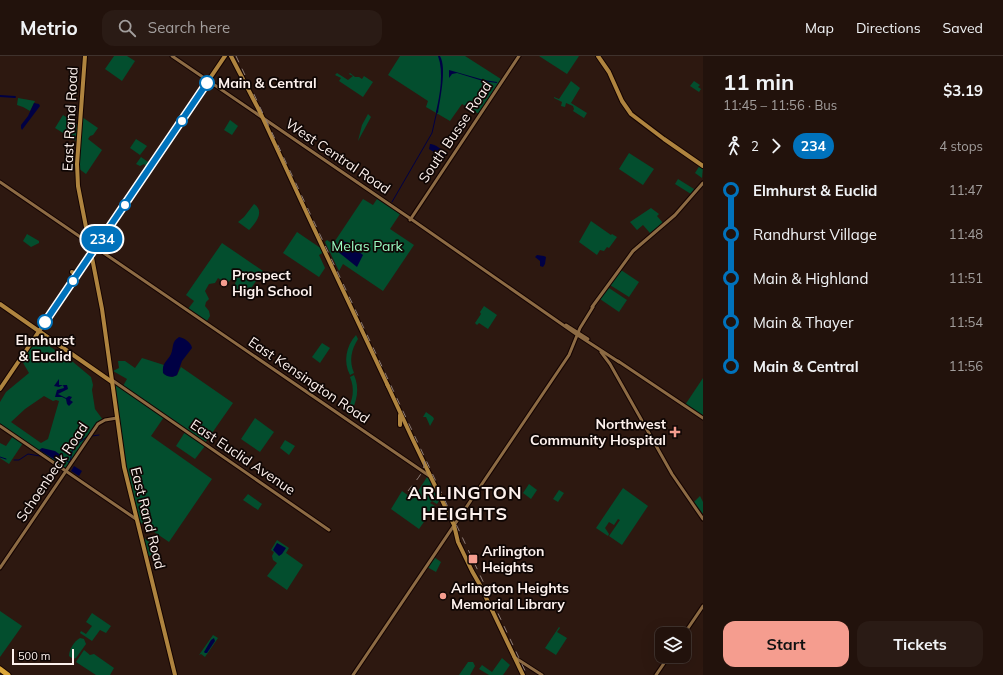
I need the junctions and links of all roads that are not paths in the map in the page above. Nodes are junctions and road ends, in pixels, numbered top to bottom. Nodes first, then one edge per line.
1 (85, 56) edge
2 (172, 56) edge
3 (225, 56) edge
4 (231, 56) edge
5 (519, 56) edge
6 (598, 56) edge
7 (208, 81) junction
8 (266, 120) junction
9 (268, 129) junction
10 (703, 164) edge
11 (703, 180) edge
12 (0, 182) edge
13 (703, 183) edge
14 (688, 201) junction
15 (410, 219) junction
16 (89, 237) junction
17 (84, 240) junction
18 (90, 244) junction
19 (96, 248) junction
20 (92, 254) junction
21 (92, 260) junction
22 (72, 272) dead end
23 (79, 272) junction
24 (0, 303) edge
25 (40, 331) junction
26 (577, 333) junction
27 (598, 347) junction
28 (607, 354) junction
29 (610, 364) junction
30 (111, 378) junction
31 (115, 386) junction
32 (0, 390) edge
33 (144, 403) junction
34 (117, 418) junction
35 (703, 419) edge
36 (0, 426) edge
37 (424, 470) junction
38 (66, 471) junction
39 (703, 518) edge
40 (136, 519) junction
41 (454, 525) junction
42 (329, 530) dead end
43 (453, 530) junction
44 (0, 568) edge
45 (703, 606) edge
46 (689, 627) edge
47 (514, 656) junction
48 (518, 661) junction
49 (664, 663) edge
50 (530, 666) junction
51 (0, 670) edge
52 (7, 675) edge
53 (176, 675) edge
54 (353, 675) edge
55 (523, 675) edge
56 (542, 675) edge
57 (656, 675) edge

1 - 16 main road, East Rand Road
2 - 7 main road, West Central Road
3 - 7 main road
4 - 8 main road
5 - 15 main road, South Busse Road
6 - 10 main road
7 - 8 main road, West Central Road
7 - 19 main road
8 - 9 main road
8 - 9 main road
8 - 15 main road, West Central Road
9 - 37 main road
11 - 14 main road
12 - 17 main road
13 - 14 main road
14 - 26 main road
15 - 26 main road, West Central Road
16 - 17 main road
16 - 18 main road, East Rand Road
17 - 18 main road
18 - 19 main road
18 - 20 main road, East Rand Road
19 - 20 main road
19 - 37 main road, East Kensington Road
20 - 21 main road, East Rand Road
20 - 23 main road
21 - 25 main road
21 - 30 main road, East Rand Road
22 - 23 main road
23 - 25 main road
24 - 25 main road
25 - 30 main road
25 - 32 main road
26 - 27 main road, West Central Road
26 - 41 main road
27 - 28 main road
27 - 29 main road
28 - 29 main road
28 - 35 main road
29 - 39 main road
30 - 31 main road, East Rand Road
30 - 33 main road, East Euclid Avenue
31 - 33 main road, East Euclid Avenue
31 - 34 main road, East Rand Road
33 - 42 main road, East Euclid Avenue
34 - 38 main road, Schoenbeck Road
34 - 40 main road, East Rand Road
36 - 38 main road
37 - 41 main road
38 - 40 main road
38 - 44 main road, Schoenbeck Road
40 - 53 main road, East Rand Road
41 - 43 main road
43 - 47 main road
43 - 54 main road
45 - 46 main road
47 - 48 main road
47 - 50 main road
48 - 50 main road
48 - 55 main road
49 - 57 main road
50 - 56 main road
51 - 52 highway

